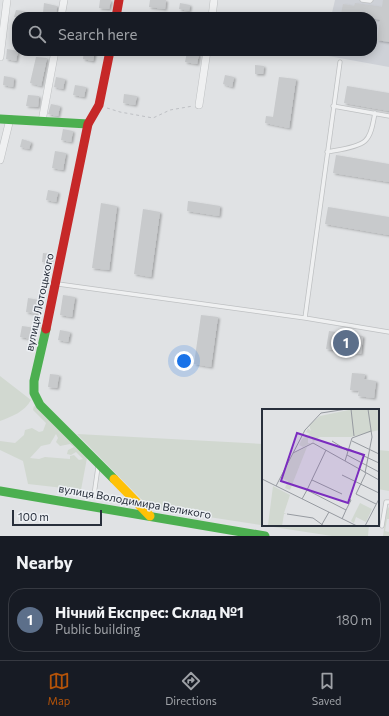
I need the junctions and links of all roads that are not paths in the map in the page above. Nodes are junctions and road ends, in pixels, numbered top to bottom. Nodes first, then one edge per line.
1 (8, 0) edge
2 (64, 0) edge
3 (119, 0) edge
4 (214, 0) edge
5 (362, 0) edge
6 (371, 0) edge
7 (62, 12) edge
8 (117, 12) edge
9 (213, 12) edge
10 (54, 56) edge
11 (109, 56) edge
12 (206, 56) edge
13 (0, 57) edge
14 (340, 62) dead end
15 (199, 105) road end
16 (333, 106) junction
17 (375, 113) junction
18 (389, 116) edge
19 (0, 119) edge
20 (10, 120) junction
21 (42, 121) junction
22 (88, 124) junction
23 (327, 152) junction
24 (0, 160) edge
25 (56, 284) junction
26 (305, 318) junction
27 (389, 332) edge
28 (98, 464) junction
29 (0, 491) edge
30 (136, 502) junction
31 (389, 502) edge
32 (150, 516) junction
33 (382, 526) dead end
34 (265, 536) edge

1 - 13 street
2 - 7 street
3 - 8 street
4 - 9 street
5 - 6 lane
10 - 21 street
11 - 22 street, вулиця Лотоцького
12 - 15 street
14 - 16 lane
16 - 17 lane
16 - 23 lane
17 - 18 lane
17 - 23 lane
19 - 20 street
20 - 21 street
20 - 24 street
21 - 22 street
22 - 25 street, вулиця Лотоцького
23 - 26 lane
25 - 26 lane
25 - 28 street, вулиця Лотоцького
26 - 27 lane
28 - 30 street, вулиця Лотоцького
28 - 30 lane
29 - 32 street, вулиця Володимира Великого
30 - 32 street, вулиця Лотоцького
31 - 33 lane
32 - 34 street, вулиця Володимира Великого

